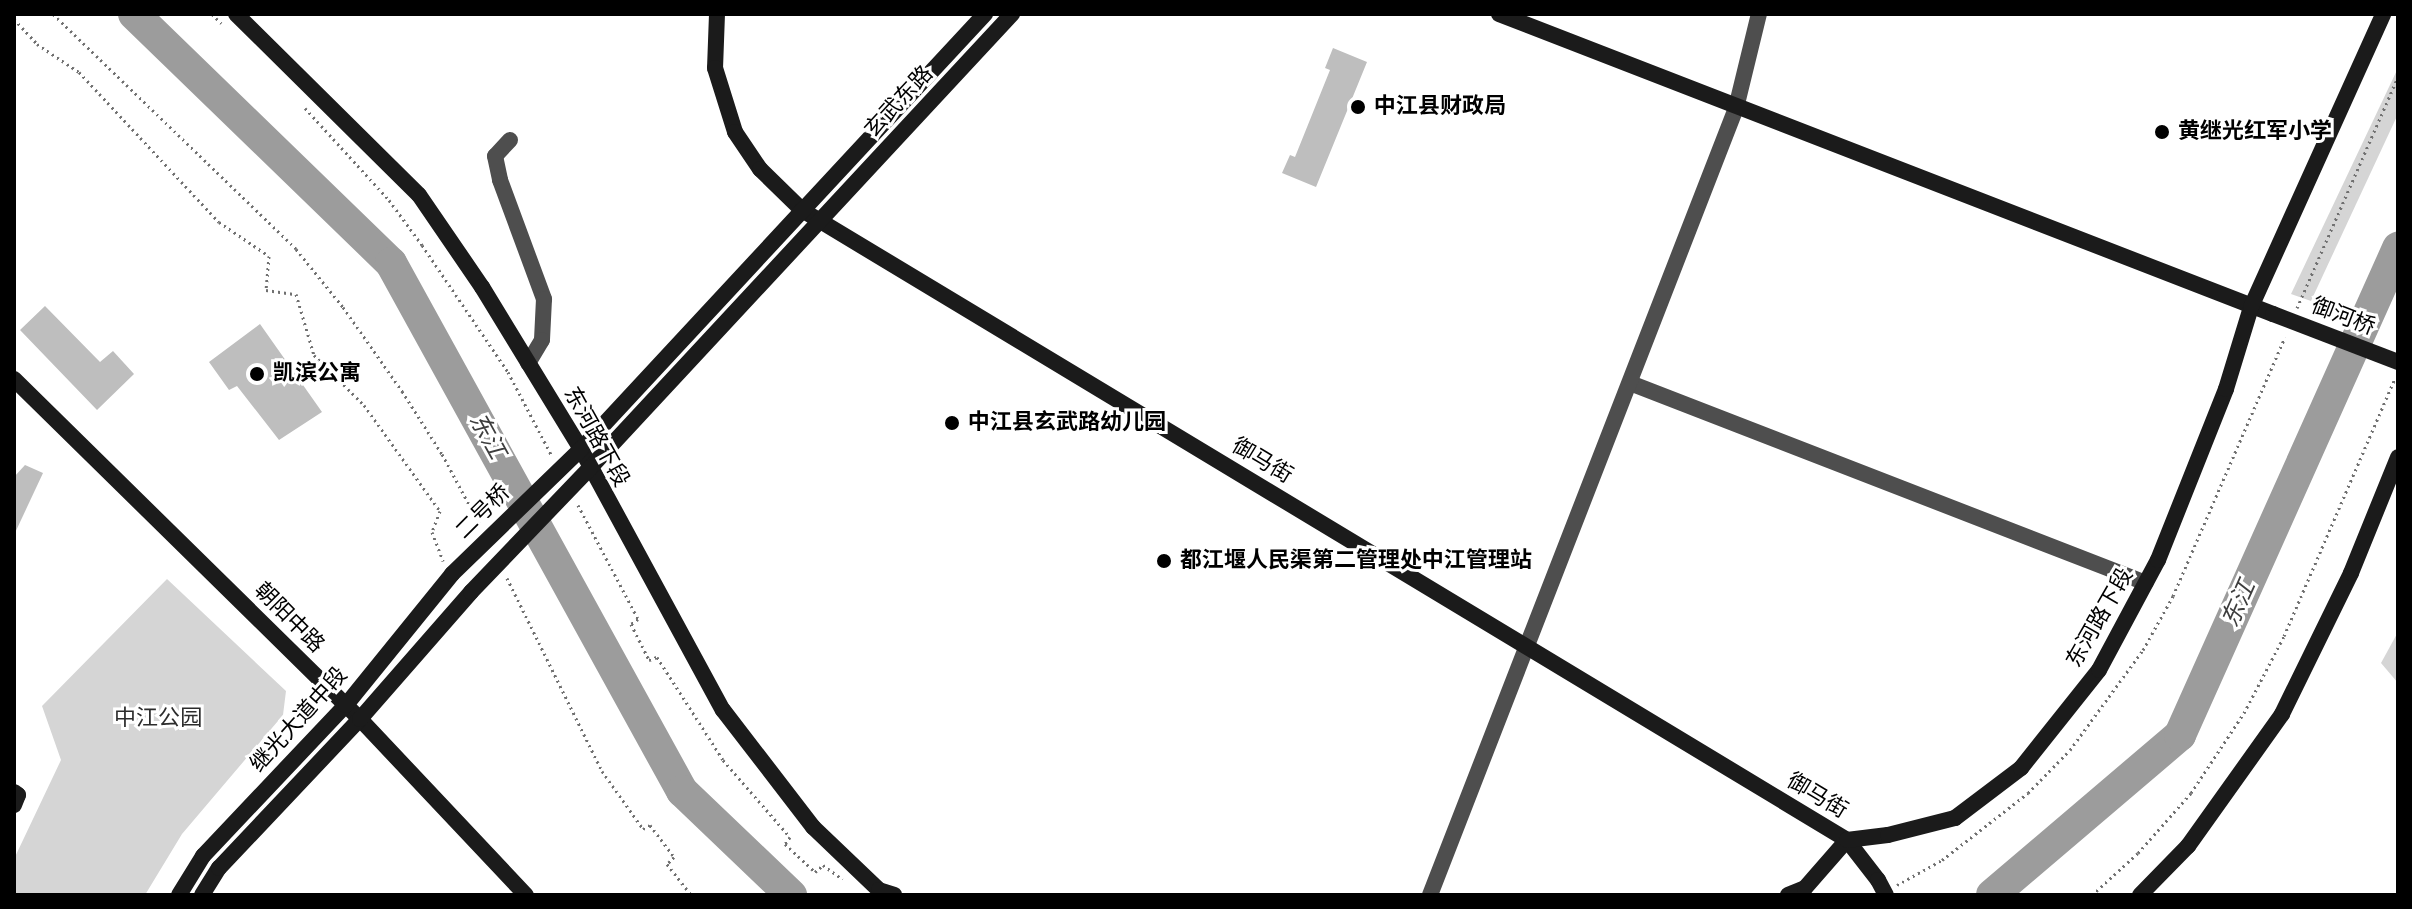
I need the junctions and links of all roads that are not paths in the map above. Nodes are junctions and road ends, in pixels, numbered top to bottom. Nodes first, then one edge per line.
1 (236, 14) edge
2 (717, 14) edge
3 (985, 14) edge
4 (1012, 14) edge
5 (1499, 14) edge
6 (1759, 14) edge
7 (2383, 14) edge
8 (1736, 108) junction
9 (510, 140) dead end
10 (802, 210) junction
11 (818, 219) junction
12 (2251, 307) junction
13 (2398, 362) edge
14 (528, 363) junction
15 (14, 379) edge
16 (1630, 383) junction
17 (581, 449) junction
18 (2398, 457) edge
19 (590, 468) junction
20 (451, 576) joint
21 (2146, 583) junction
22 (1527, 647) junction
23 (346, 705) junction
24 (360, 719) junction
25 (14, 792) edge
26 (14, 805) edge
27 (1847, 840) junction
28 (1882, 888) edge
29 (179, 895) edge
30 (202, 895) edge
31 (526, 895) edge
32 (894, 895) edge
33 (1430, 895) edge
34 (1788, 895) edge
35 (2140, 895) edge

1 - 14 street, 东河路下段
2 - 10 street, 御马街
3 - 10 street, 玄武东路
4 - 11 street, 玄武东路
5 - 8 street, 御河桥
6 - 8 street
7 - 12 street, 东河路下段
8 - 12 street, 御河桥
8 - 16 street
9 - 14 street
10 - 11 street, 御马街
10 - 17 street, 玄武东路
11 - 19 street, 玄武东路
11 - 22 street, 御马街
12 - 13 street, 御河桥, bridge
12 - 21 street, 东河路下段
14 - 17 street, 东河路下段
15 - 23 street, 朝阳中路
16 - 21 street
16 - 22 street
17 - 19 street, 东河路下段
17 - 20 street, 二号桥, bridge
18 - 35 street
19 - 24 street, 继光大道中段, bridge
19 - 32 street, 东河路下段
20 - 23 street, 继光大道中段
21 - 27 street, 东河路下段
22 - 27 street, 御马街
22 - 33 street
23 - 24 street, 朝阳中路
23 - 29 street, 继光大道中段
24 - 30 street, 继光大道中段
24 - 31 street, 朝阳中路
25 - 26 street
27 - 28 street, 御马街
27 - 34 street

